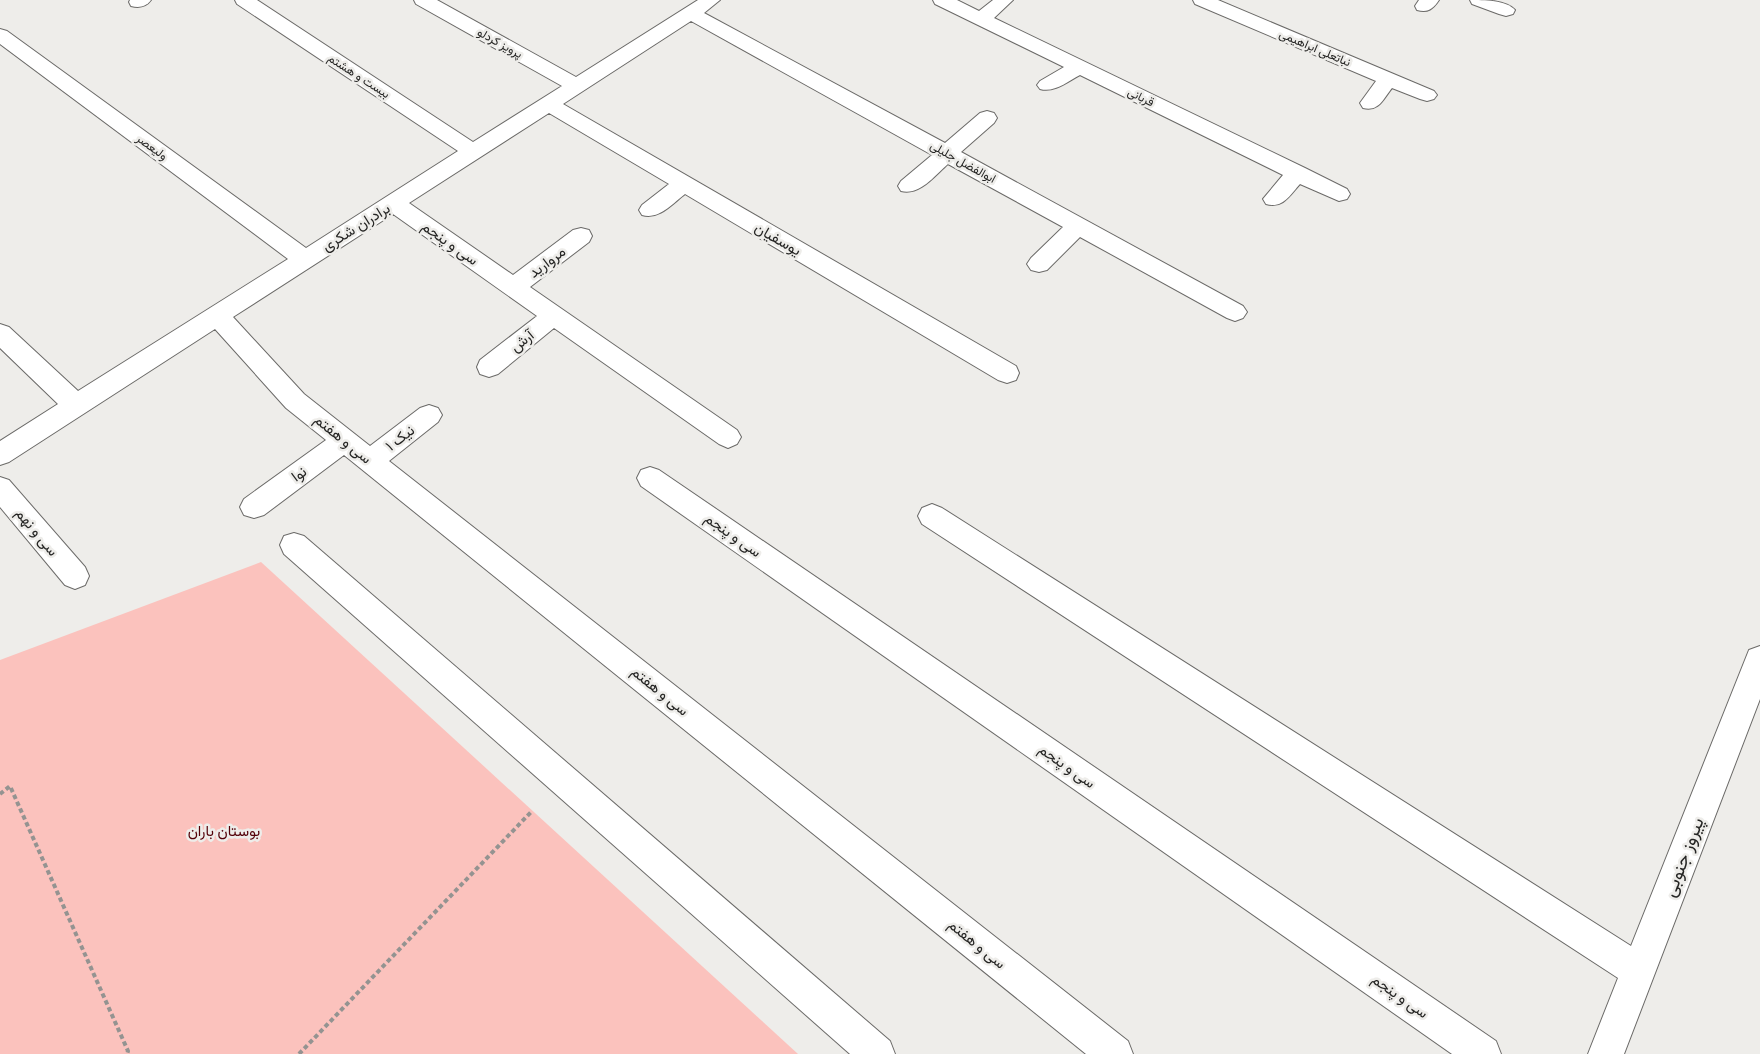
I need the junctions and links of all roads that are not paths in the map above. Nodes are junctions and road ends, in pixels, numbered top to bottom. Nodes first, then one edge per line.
1 (244, 0) edge
2 (423, 0) edge
3 (711, 0) edge
4 (942, 0) edge
5 (1004, 0) edge
6 (1202, 0) edge
7 (1480, 0) edge
8 (1506, 10) dead end
9 (691, 13) junction
10 (981, 19) junction
11 (0, 35) edge
12 (1080, 67) junction
13 (1388, 79) junction
14 (1047, 85) dead end
15 (576, 86) junction
16 (1427, 95) dead end
17 (1370, 103) dead end
18 (548, 104) junction
19 (987, 118) dead end
20 (474, 152) junction
21 (947, 154) junction
22 (1297, 173) junction
23 (684, 184) junction
24 (909, 186) dead end
25 (1339, 194) dead end
26 (1274, 199) dead end
27 (393, 203) junction
28 (650, 210) dead end
29 (1078, 226) junction
30 (581, 236) dead end
31 (305, 259) junction
32 (1039, 264) dead end
33 (513, 287) junction
34 (1235, 312) dead end
35 (217, 315) junction
36 (554, 315) junction
37 (0, 333) edge
38 (489, 367) dead end
39 (1007, 373) dead end
40 (76, 405) junction
41 (429, 415) dead end
42 (728, 437) dead end
43 (345, 440) junction
44 (0, 454) edge
45 (371, 460) junction
46 (650, 478) dead end
47 (0, 488) edge
48 (254, 507) dead end
49 (932, 516) dead end
50 (294, 545) dead end
51 (75, 576) dead end
52 (1760, 660) edge
53 (1638, 971) junction
54 (877, 1054) edge
55 (1115, 1054) edge
56 (1483, 1054) edge
57 (1606, 1054) edge

1 - 20 street, بیست و هشتم
2 - 15 street, پرویز کردلو
3 - 9 street, برادران شکری
4 - 10 street, قربانی
5 - 10 street
6 - 13 street, نباتعلی ابراهیمی
7 - 8 street
9 - 15 street, برادران شکری
9 - 21 street, ابوالفضل جلیلی
10 - 12 street, قربانی
11 - 31 street, ولیعصر
12 - 14 street
12 - 22 street, قربانی
13 - 16 street, نباتعلی ابراهیمی
13 - 17 street
15 - 18 street, برادران شکری
18 - 20 street, برادران شکری
18 - 23 street, یوسفیان
19 - 21 street
20 - 27 street, برادران شکری
21 - 24 street
21 - 29 street, ابوالفضل جلیلی
22 - 25 street, قربانی
22 - 26 street
23 - 28 street
23 - 39 street, یوسفیان
27 - 31 street, برادران شکری
27 - 33 street, سی و پنجم
29 - 32 street
29 - 34 street, ابوالفضل جلیلی
30 - 33 street, مروارید
31 - 35 street, برادران شکری
33 - 36 street, سی و پنجم
35 - 40 street, برادران شکری
35 - 43 street, سی و هفتم
36 - 38 street, آرش
36 - 42 street, سی و پنجم
37 - 40 street
40 - 44 street, برادران شکری
41 - 45 street, نیک ۱
43 - 45 street, سی و هفتم
43 - 48 street, نوا
45 - 55 street, سی و هفتم
46 - 56 street, سی و پنجم
47 - 51 street, سی و نهم
49 - 53 street
50 - 54 street
52 - 53 street, پیروز جنوبی
53 - 57 street, پیروز جنوبی

